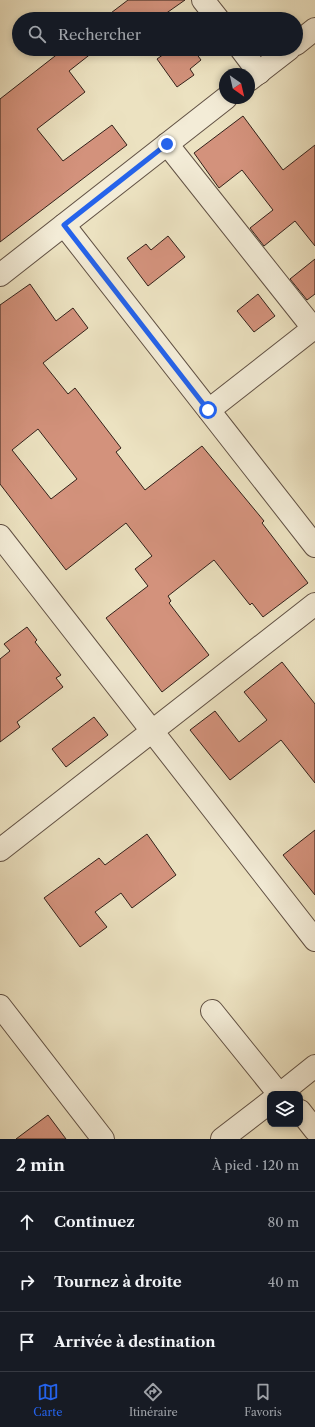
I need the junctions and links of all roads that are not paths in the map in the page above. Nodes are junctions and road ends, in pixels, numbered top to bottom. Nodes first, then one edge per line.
1 (203, 0) edge
2 (212, 12) edge
3 (315, 29) edge
4 (303, 38) edge
5 (244, 56) edge
6 (280, 56) edge
7 (250, 68) edge
8 (255, 75) edge
9 (219, 103) edge
10 (167, 144) junction
11 (64, 225) junction
12 (0, 274) edge
13 (314, 328) edge
14 (208, 410) junction
15 (0, 536) edge
16 (315, 546) edge
17 (7, 558) edge
18 (315, 604) edge
19 (152, 731) junction
20 (0, 850) edge
21 (315, 940) edge
22 (212, 1010) dead end
23 (1, 1011) edge
24 (315, 1066) edge
25 (277, 1091) edge
26 (285, 1091) edge
27 (267, 1105) edge
28 (303, 1115) edge
29 (315, 1130) edge
30 (103, 1139) edge
31 (222, 1139) edge

1 - 2 street
3 - 4 street
5 - 7 street
6 - 8 street
9 - 10 street
10 - 11 street
10 - 13 street
11 - 12 street
11 - 14 street
13 - 14 street
14 - 16 street
15 - 17 street
17 - 19 street
18 - 19 street
19 - 20 street
19 - 21 street
22 - 25 street
23 - 30 street
24 - 26 street
27 - 31 street
28 - 29 street

